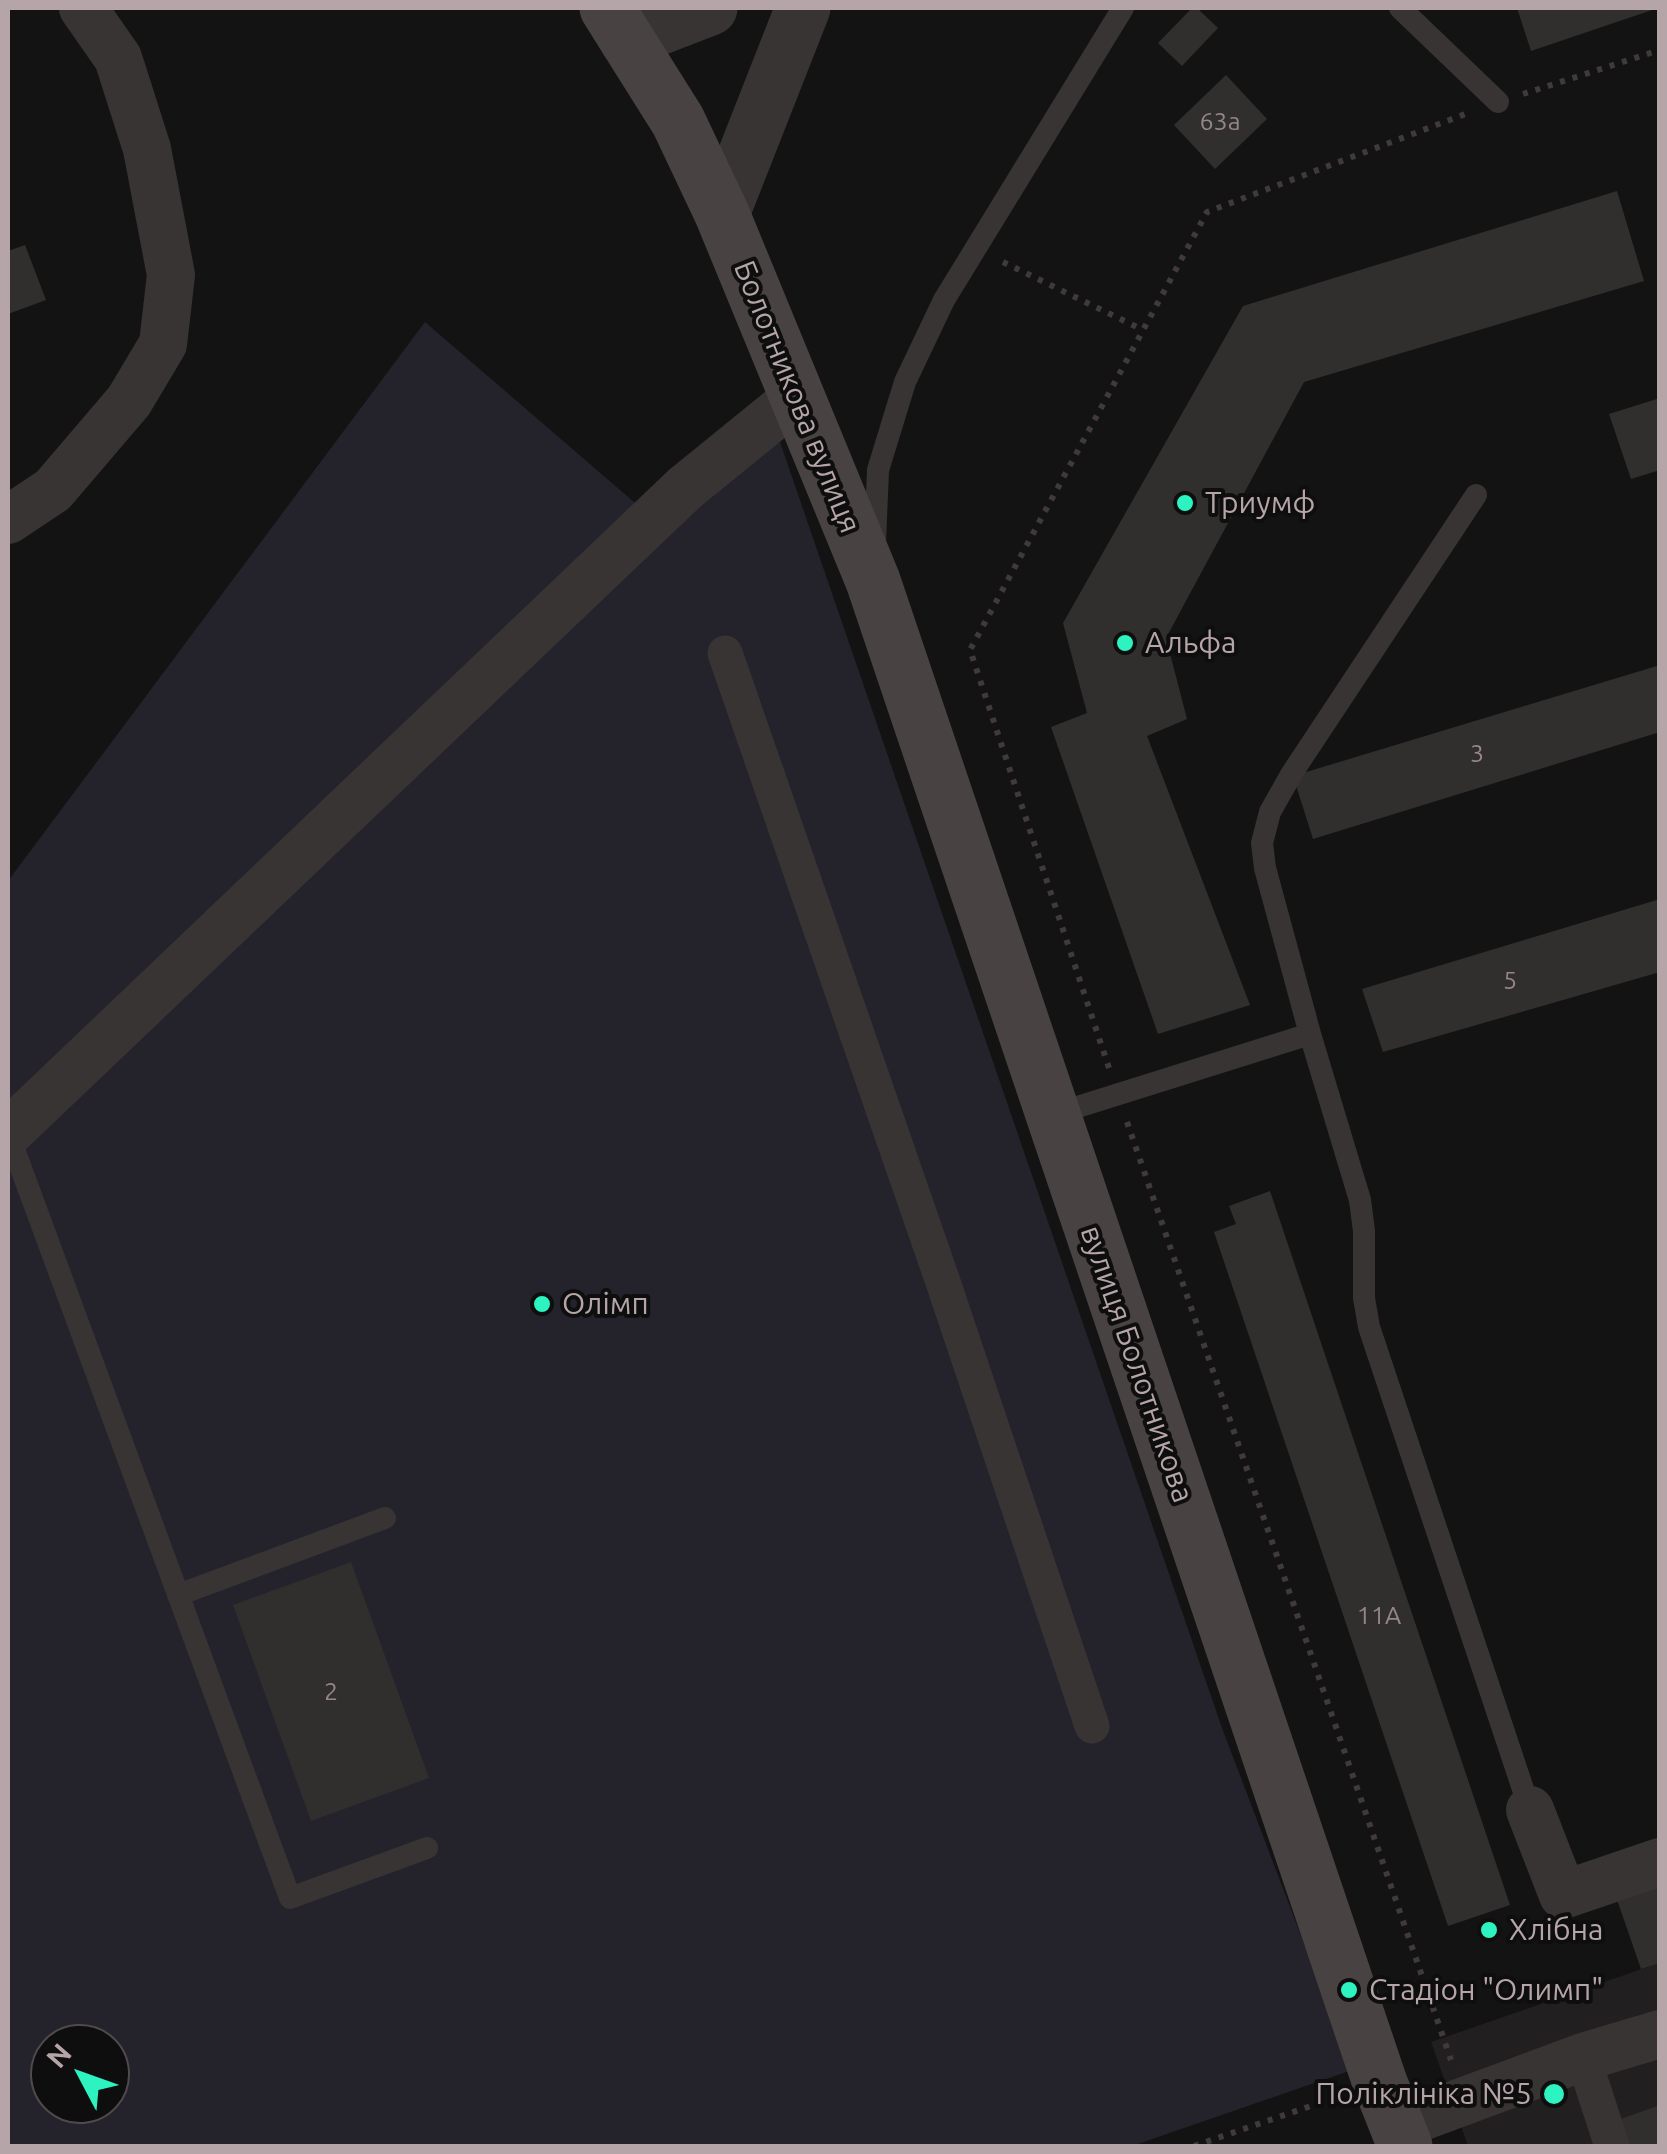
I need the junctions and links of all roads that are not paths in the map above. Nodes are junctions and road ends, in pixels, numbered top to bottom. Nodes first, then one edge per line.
1 (84, 8) edge
2 (710, 8) edge
3 (803, 8) edge
4 (1123, 8) edge
5 (1400, 8) edge
6 (617, 24) edge
7 (1498, 102) road end
8 (722, 214) junction
9 (796, 396) junction
10 (1476, 495) dead end
11 (8, 520) edge
12 (872, 581) junction
13 (724, 653) dead end
14 (1310, 1034) junction
15 (1052, 1115) junction
16 (8, 1133) edge
17 (384, 1518) dead end
18 (178, 1595) junction
19 (1092, 1726) dead end
20 (1530, 1810) joint
21 (427, 1848) dead end
22 (1660, 1862) edge
23 (1660, 2034) edge
24 (1583, 2058) junction
25 (1394, 2118) edge
26 (1612, 2146) edge

1 - 11 street
2 - 6 street
3 - 8 street
4 - 12 lane
5 - 7 lane
6 - 8 main road, Болотникова вулиця
8 - 9 main road, Болотникова вулиця
9 - 12 main road, Болотникова вулиця
9 - 16 street
10 - 14 lane
12 - 15 main road, вулиця Болотникова
13 - 19 street
14 - 15 lane
14 - 20 lane
15 - 25 main road, вулиця Болотникова
16 - 18 lane
17 - 18 lane
18 - 21 lane
20 - 22 street
23 - 24 street
24 - 25 street
24 - 26 street

